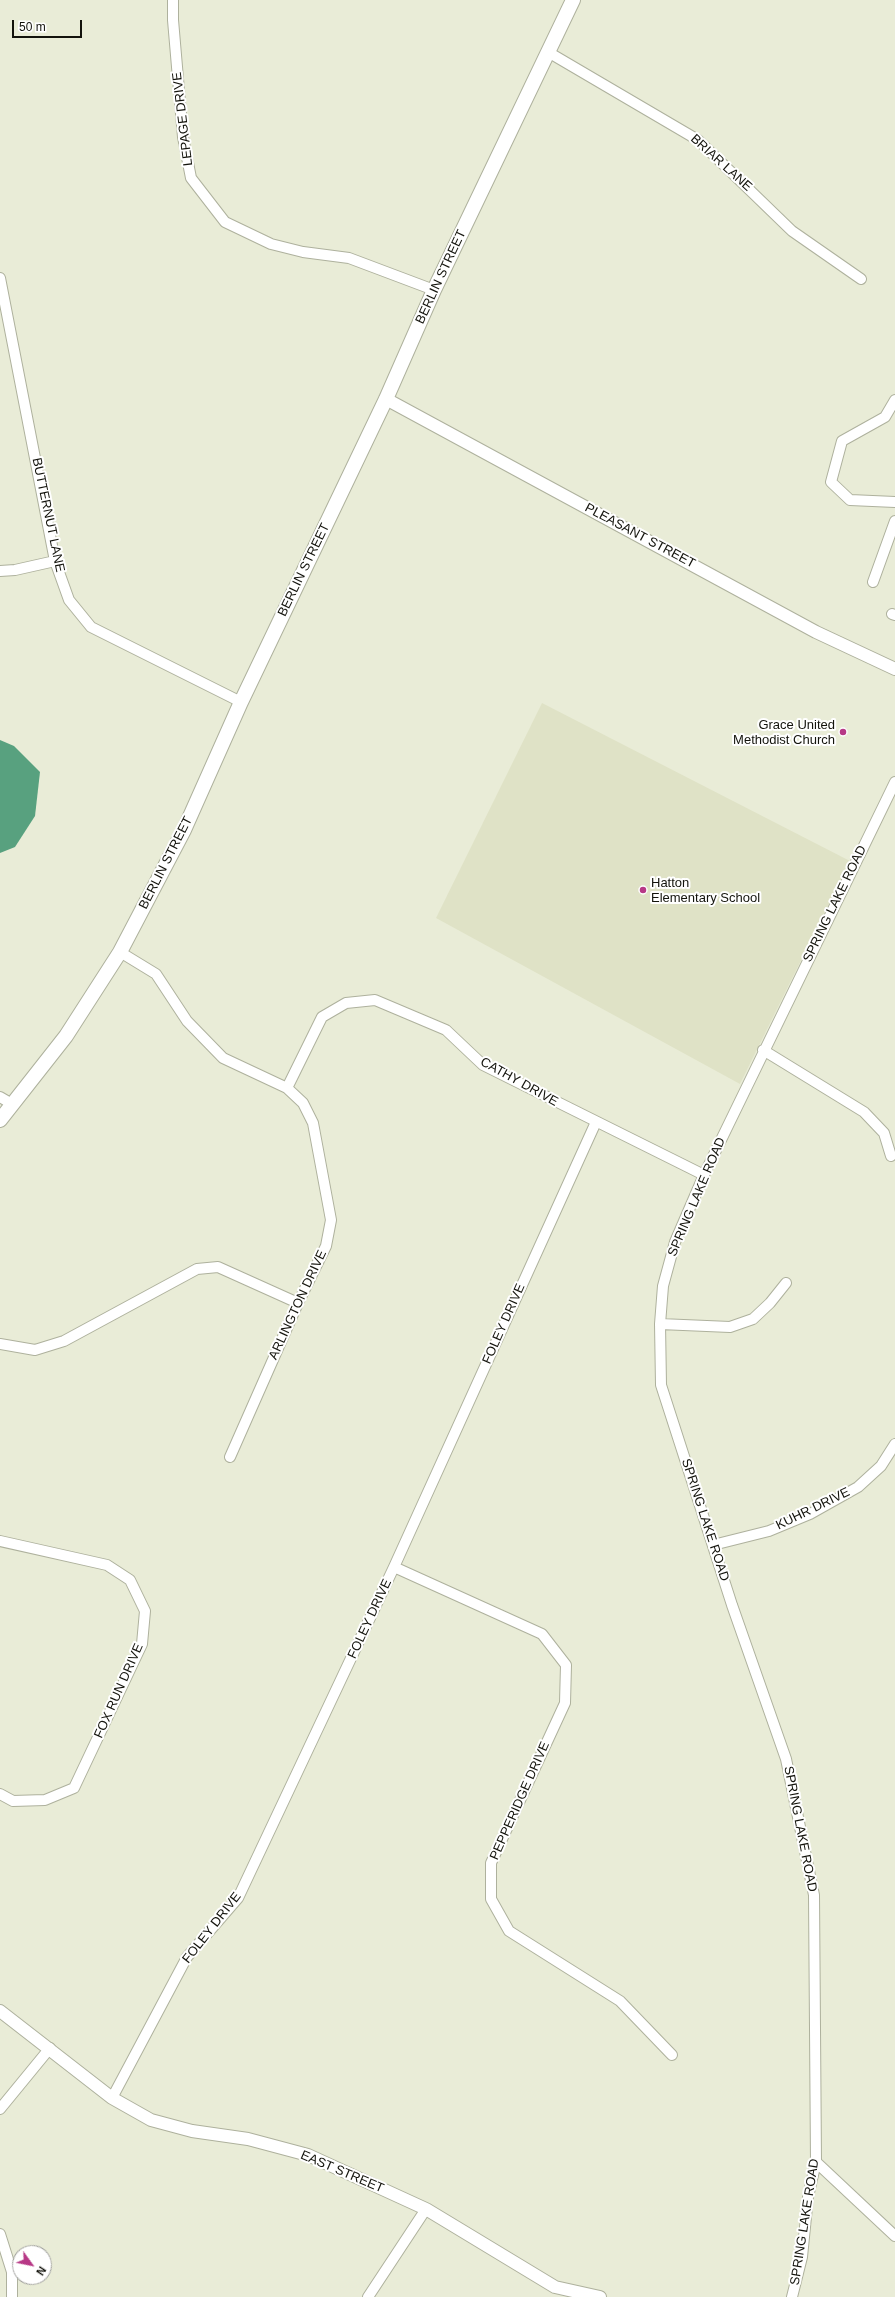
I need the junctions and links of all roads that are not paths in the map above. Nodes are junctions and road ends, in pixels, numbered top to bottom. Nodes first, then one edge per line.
1 (173, 0) edge
2 (573, 0) edge
3 (548, 52) junction
4 (0, 278) edge
5 (861, 279) dead end
6 (434, 290) junction
7 (386, 399) junction
8 (895, 400) edge
9 (895, 502) edge
10 (895, 521) edge
11 (55, 561) junction
12 (0, 571) edge
13 (873, 582) dead end
14 (895, 669) edge
15 (241, 702) junction
16 (895, 782) edge
17 (120, 952) junction
18 (763, 1050) junction
19 (287, 1088) junction
20 (6, 1101) edge
21 (0, 1120) edge
22 (596, 1122) junction
23 (891, 1156) dead end
24 (704, 1175) junction
25 (786, 1282) dead end
26 (298, 1303) junction
27 (660, 1324) junction
28 (0, 1344) edge
29 (895, 1444) edge
30 (230, 1457) dead end
31 (0, 1540) edge
32 (713, 1546) junction
33 (394, 1567) junction
34 (0, 1794) edge
35 (0, 2011) edge
36 (50, 2048) junction
37 (672, 2055) dead end
38 (112, 2098) junction
39 (0, 2109) edge
40 (816, 2162) junction
41 (426, 2209) junction
42 (0, 2234) edge
43 (895, 2236) edge
44 (12, 2297) edge
45 (368, 2297) edge
46 (600, 2297) edge
47 (792, 2297) edge

1 - 6 street, LEPAGE DRIVE
2 - 3 main road, BERLIN STREET
3 - 5 street, BRIAR LANE
3 - 6 main road, BERLIN STREET
4 - 11 street, BUTTERNUT LANE
6 - 7 main road, BERLIN STREET
7 - 14 street, PLEASANT STREET
7 - 15 main road, BERLIN STREET
8 - 9 street
10 - 13 street
11 - 12 street
11 - 15 street, BUTTERNUT LANE
15 - 17 main road, BERLIN STREET
16 - 18 street, SPRING LAKE ROAD
17 - 19 street, ARLINGTON DRIVE
17 - 20 main road, BERLIN STREET
18 - 23 street
18 - 24 street, SPRING LAKE ROAD
19 - 22 street, CATHY DRIVE
19 - 26 street, ARLINGTON DRIVE
20 - 21 main road, BERLIN STREET
22 - 24 street, CATHY DRIVE
22 - 33 street, FOLEY DRIVE
24 - 27 street, SPRING LAKE ROAD
25 - 27 street
26 - 28 street
26 - 30 street, ARLINGTON DRIVE
27 - 32 street, SPRING LAKE ROAD
29 - 32 street, KUHR DRIVE
31 - 34 street, FOX RUN DRIVE
32 - 40 street, SPRING LAKE ROAD
33 - 37 street, PEPPERIDGE DRIVE
33 - 38 street, FOLEY DRIVE
35 - 36 street, EAST STREET
36 - 38 street, EAST STREET
36 - 39 street
38 - 41 street, EAST STREET
40 - 43 street
40 - 47 street, SPRING LAKE ROAD
41 - 45 street
41 - 46 street, EAST STREET
42 - 44 street

